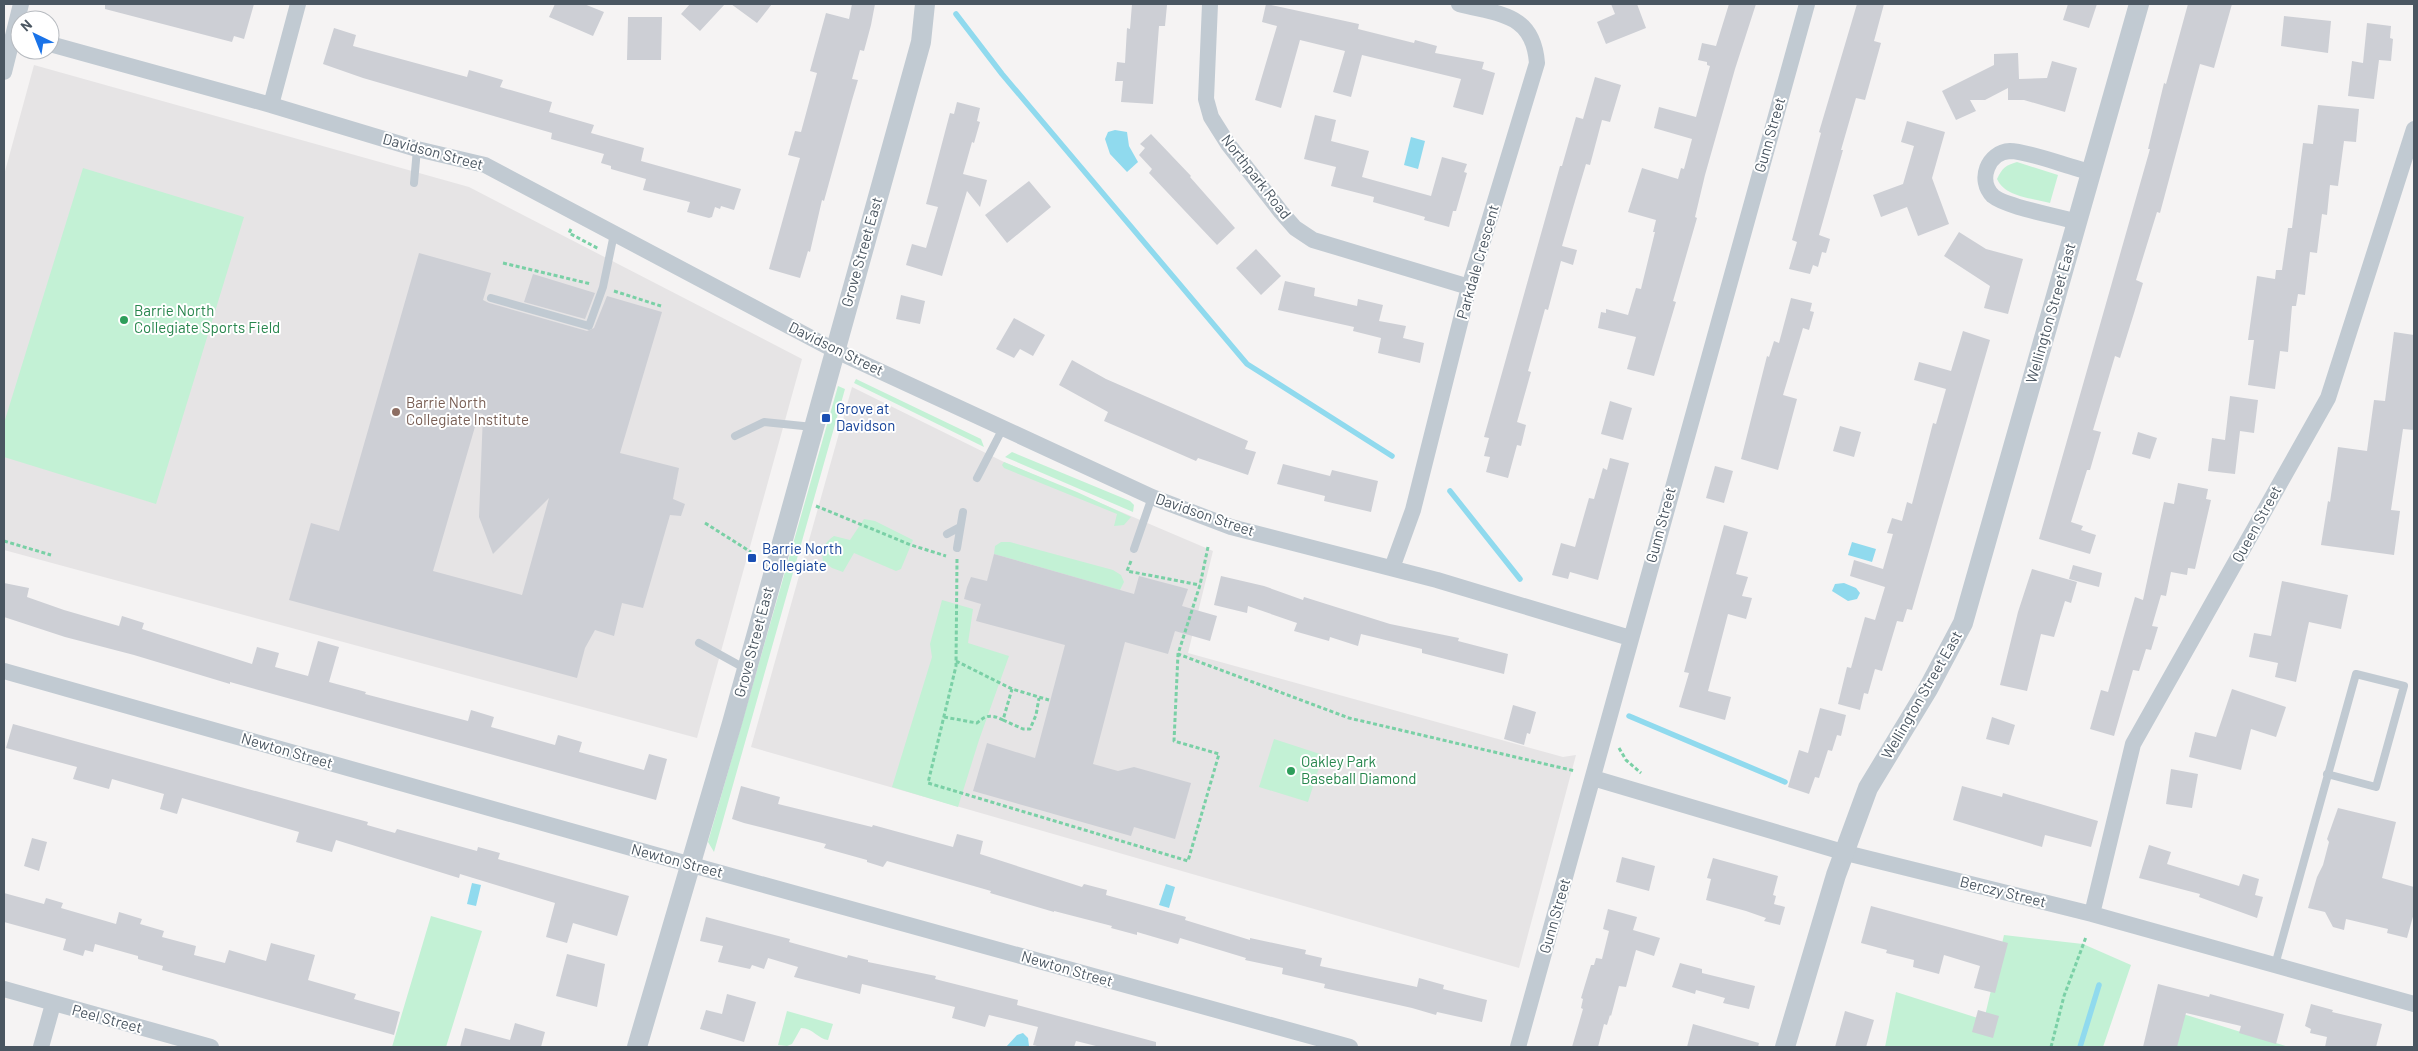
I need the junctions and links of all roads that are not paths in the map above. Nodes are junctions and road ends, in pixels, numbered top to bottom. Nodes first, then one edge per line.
1 (298, 4) edge
2 (926, 4) edge
3 (1210, 4) edge
4 (1459, 4) edge
5 (1807, 4) edge
6 (2139, 4) edge
7 (10, 43) edge
8 (60, 47) edge
9 (4, 72) edge
10 (271, 105) junction
11 (2414, 130) edge
12 (416, 149) junction
13 (2091, 172) junction
14 (414, 184) dead end
15 (2077, 222) junction
16 (614, 234) junction
17 (1469, 287) junction
18 (491, 298) dead end
19 (834, 350) junction
20 (813, 427) junction
21 (1003, 428) junction
22 (735, 436) dead end
23 (977, 478) dead end
24 (1152, 497) junction
25 (963, 512) dead end
26 (960, 527) junction
27 (946, 534) dead end
28 (957, 548) road end
29 (1134, 549) dead end
30 (1392, 568) junction
31 (1630, 638) junction
32 (699, 643) dead end
33 (747, 669) junction
34 (4, 671) edge
35 (2327, 774) junction
36 (1593, 778) junction
37 (1846, 853) junction
38 (692, 865) junction
39 (2092, 914) junction
40 (2275, 965) junction
41 (4, 989) edge
42 (53, 1004) junction
43 (2414, 1004) edge
44 (41, 1047) edge
45 (210, 1047) edge
46 (637, 1047) edge
47 (1350, 1047) edge
48 (1518, 1047) edge
49 (1785, 1047) edge

1 - 10 street
2 - 19 street, Grove Street East
3 - 17 street, Northpark Road
4 - 17 street, Parkdale Crescent
5 - 31 street, Gunn Street
6 - 13 street, Wellington Street East
7 - 9 street
8 - 10 street, Davidson Street
10 - 12 street, Davidson Street
11 - 39 street, Queen Street
12 - 14 lane
12 - 16 street, Davidson Street
13 - 15 street, Wellington Street East
13 - 15 street, Wellington Street East
15 - 37 street, Wellington Street East
16 - 18 lane
16 - 19 street, Davidson Street
17 - 30 street, Parkdale Crescent
19 - 20 street, Grove Street East
19 - 21 street, Davidson Street
20 - 22 lane
20 - 33 street, Grove Street East
21 - 23 lane
21 - 24 street, Davidson Street
24 - 29 lane
24 - 30 street, Davidson Street
25 - 26 lane
26 - 27 lane
26 - 28 lane
30 - 31 street, Davidson Street
31 - 36 street, Gunn Street
32 - 33 lane
33 - 38 street, Grove Street East
34 - 38 street, Newton Street
35 - 35 lane
35 - 40 lane
36 - 37 street, Berczy Street
36 - 48 street, Gunn Street
37 - 39 street, Berczy Street
37 - 49 street, Wellington Street East
38 - 46 street, Grove Street East
38 - 47 street, Newton Street
39 - 40 street, Berczy Street
40 - 43 street, Berczy Street
41 - 42 street, Peel Street
42 - 44 street
42 - 45 street, Peel Street

